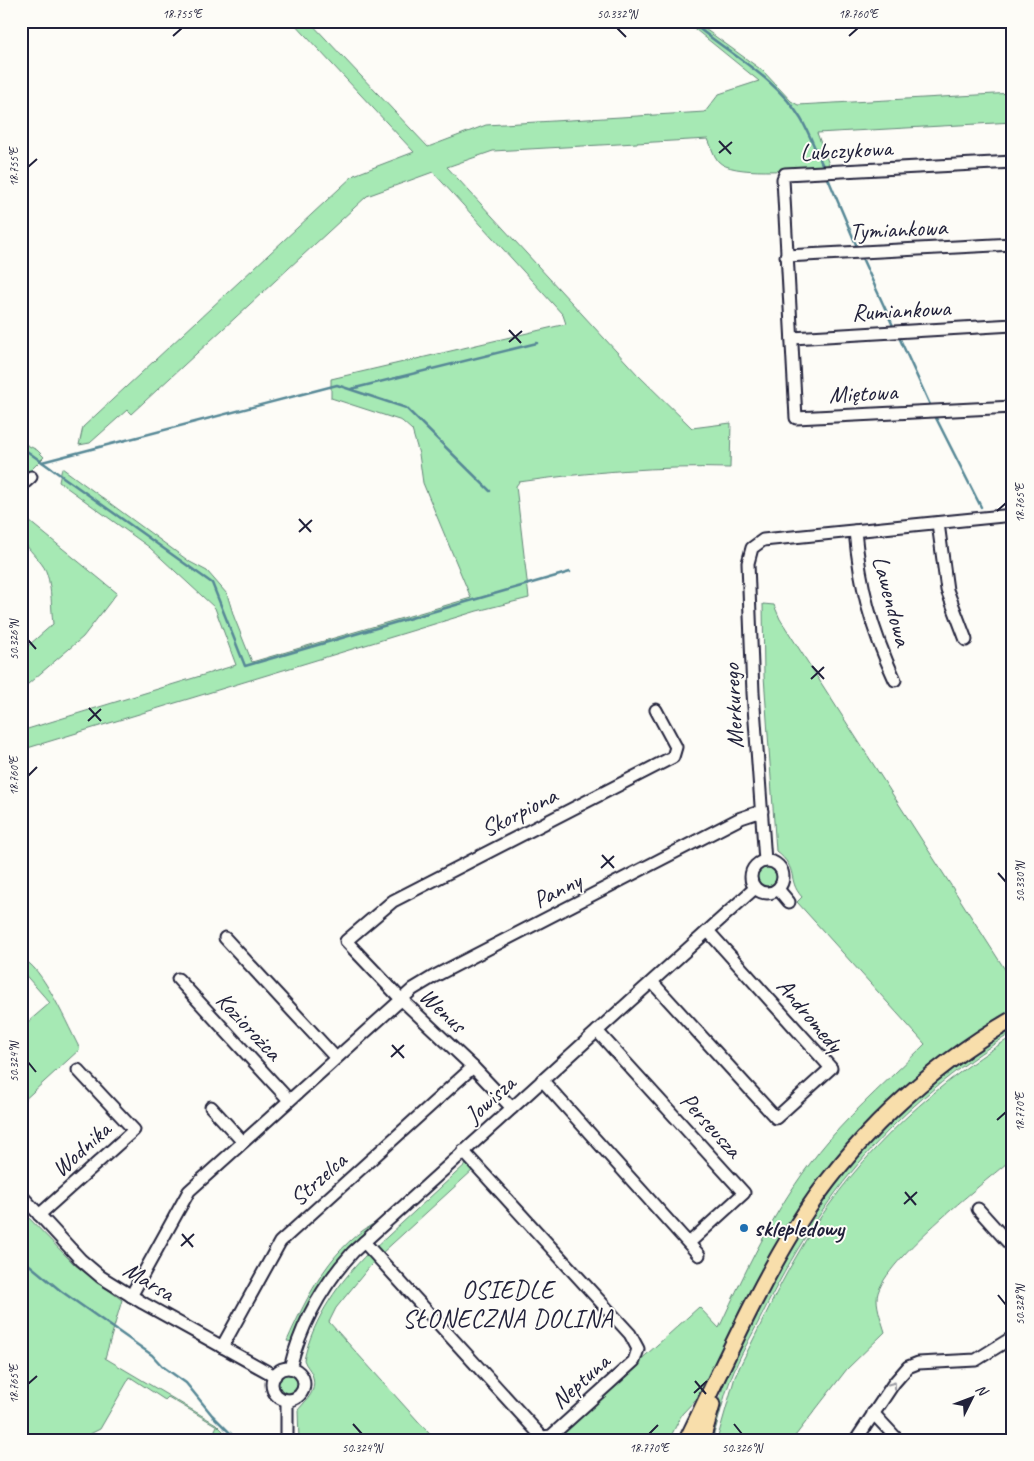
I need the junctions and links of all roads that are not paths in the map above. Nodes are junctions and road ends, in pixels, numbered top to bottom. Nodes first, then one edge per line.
1 (1013, 162) edge
2 (1013, 244) edge
3 (786, 256) junction
4 (1013, 325) edge
5 (792, 338) junction
6 (1013, 407) edge
7 (31, 477) dead end
8 (21, 486) edge
9 (1013, 515) edge
10 (938, 523) junction
11 (855, 531) junction
12 (752, 548) joint
13 (966, 640) dead end
14 (895, 680) dead end
15 (656, 710) dead end
16 (762, 811) junction
17 (765, 861) junction
18 (755, 888) junction
19 (778, 889) junction
20 (789, 902) dead end
21 (708, 931) junction
22 (225, 938) dead end
23 (346, 941) joint
24 (178, 980) dead end
25 (652, 982) junction
26 (401, 999) junction
27 (1013, 1019) edge
28 (597, 1031) junction
29 (336, 1058) junction
30 (473, 1067) junction
31 (78, 1070) dead end
32 (542, 1080) junction
33 (289, 1100) junction
34 (211, 1107) dead end
35 (512, 1108) junction
36 (243, 1142) junction
37 (463, 1151) junction
38 (21, 1195) edge
39 (978, 1209) dead end
40 (40, 1215) junction
41 (364, 1242) junction
42 (689, 1243) junction
43 (1013, 1248) edge
44 (700, 1255) dead end
45 (131, 1296) junction
46 (1013, 1337) edge
47 (222, 1347) junction
48 (290, 1368) junction
49 (724, 1368) junction
50 (275, 1376) junction
51 (287, 1400) junction
52 (873, 1413) junction
53 (288, 1440) edge
54 (687, 1440) edge
55 (702, 1440) edge
56 (856, 1440) edge
57 (898, 1440) edge

1 - 3 street, Lubczykowa
2 - 3 street, Tymiankowa
3 - 5 street, Lubczykowa
4 - 5 street, Rumiankowa
5 - 6 street, Miętowa
7 - 8 street
9 - 10 street, Lawendowa
10 - 11 street, Lawendowa
10 - 13 street
11 - 12 street, Lawendowa
11 - 14 street, Lawendowa
12 - 16 street, Merkurego
15 - 23 street, Skorpiona
16 - 17 street, Merkurego
16 - 26 street, Panny
17 - 18 street
17 - 19 street
18 - 19 street
18 - 21 street, Jowisza
19 - 20 street
21 - 25 street, Jowisza
21 - 25 street, Andromedy
22 - 29 street, Koziorożca
23 - 26 street, Wenus
24 - 33 street, Koziorożca
25 - 28 street, Jowisza
26 - 29 street
26 - 30 street, Wenus
27 - 49 main road
28 - 32 street, Jowisza
28 - 42 street, Perseusza
29 - 33 street
30 - 35 street, Wenus
30 - 47 street, Strzelca
31 - 40 street, Wodnika
32 - 35 street, Jowisza
32 - 42 street
33 - 36 street
34 - 36 street
35 - 37 street, Jowisza
36 - 45 street
37 - 41 street, Jowisza
37 - 41 street, Neptuna
38 - 40 street, Marsa
39 - 43 street
40 - 45 street, Marsa
41 - 48 street, Jowisza
42 - 44 street
45 - 47 street, Marsa
52 -> 46 street
47 - 50 street, Marsa
48 - 50 street
48 - 51 street
49 - 54 main road
49 - 55 main road
50 - 51 street
51 - 53 street
52 - 56 street
52 - 57 street

